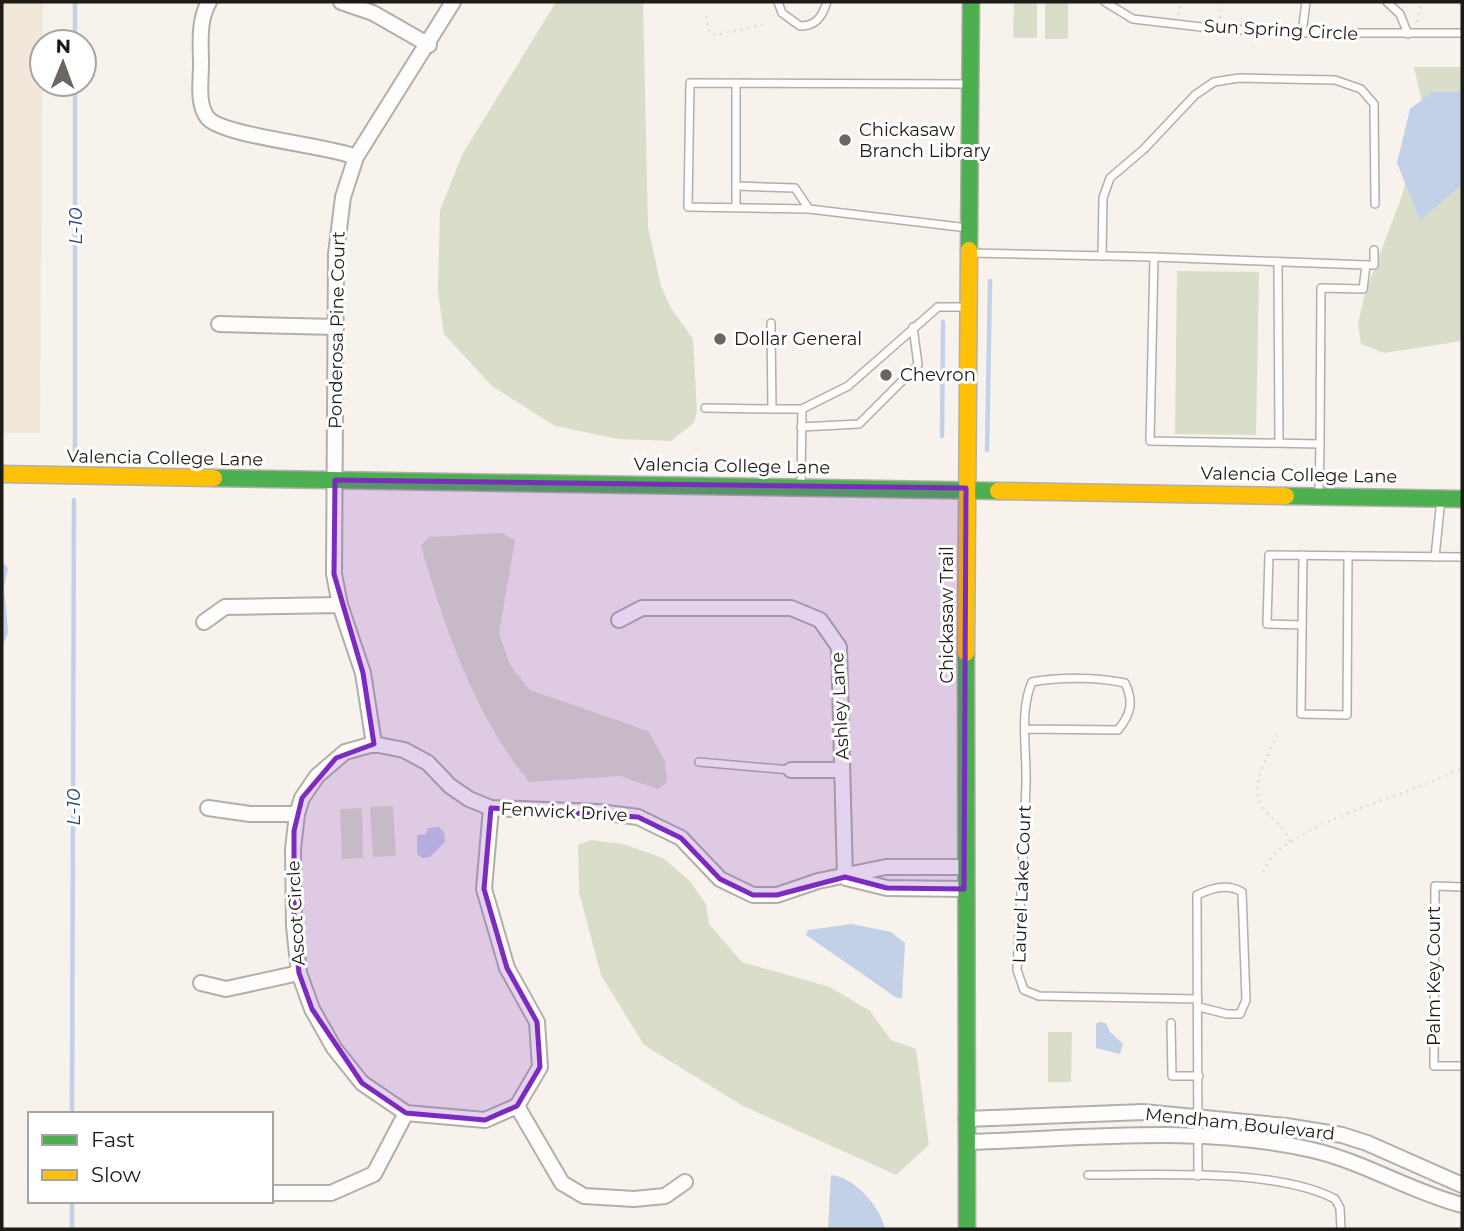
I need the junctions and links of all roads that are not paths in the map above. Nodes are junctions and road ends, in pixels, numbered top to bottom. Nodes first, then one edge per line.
1 (209, 2) edge
2 (341, 2) edge
3 (453, 2) edge
4 (778, 2) edge
5 (827, 2) edge
6 (971, 2) edge
7 (1105, 2) edge
8 (1306, 2) edge
9 (1387, 2) edge
10 (1302, 33) junction
11 (1462, 33) edge
12 (1411, 34) junction
13 (429, 45) junction
14 (736, 83) junction
15 (970, 84) junction
16 (356, 156) junction
17 (736, 186) junction
18 (1375, 204) dead end
19 (736, 207) junction
20 (809, 209) junction
21 (969, 228) junction
22 (1374, 250) dead end
23 (969, 253) junction
24 (1102, 256) junction
25 (1154, 257) junction
26 (1278, 262) junction
27 (1366, 265) junction
28 (968, 307) junction
29 (771, 323) dead end
30 (219, 324) dead end
31 (336, 327) junction
32 (913, 327) junction
33 (705, 408) dead end
34 (772, 409) junction
35 (802, 409) junction
36 (801, 427) junction
37 (1279, 443) junction
38 (1320, 444) junction
39 (2, 474) edge
40 (335, 480) junction
41 (801, 486) junction
42 (966, 488) junction
43 (1319, 494) junction
44 (1441, 498) junction
45 (1462, 499) edge
46 (1303, 555) junction
47 (1348, 556) junction
48 (1435, 557) junction
49 (1462, 557) edge
50 (340, 605) junction
51 (619, 620) dead end
52 (204, 622) dead end
53 (1302, 625) junction
54 (1026, 729) junction
55 (374, 744) junction
56 (699, 762) dead end
57 (791, 769) joint
58 (842, 770) junction
59 (208, 808) dead end
60 (491, 808) junction
61 (297, 814) junction
62 (965, 867) junction
63 (845, 877) junction
64 (1462, 887) edge
65 (964, 889) junction
66 (299, 973) junction
67 (201, 984) dead end
68 (1198, 1003) junction
69 (1171, 1023) dead end
70 (1462, 1066) edge
71 (1199, 1076) junction
72 (517, 1106) junction
73 (406, 1113) junction
74 (1198, 1116) junction
75 (966, 1119) junction
76 (1198, 1136) junction
77 (967, 1142) junction
78 (1088, 1175) dead end
79 (1198, 1176) junction
80 (685, 1182) dead end
81 (1462, 1185) edge
82 (273, 1193) edge
83 (1462, 1205) edge
84 (967, 1229) edge
85 (1341, 1229) edge

1 - 16 street
2 - 13 street
3 - 13 street, Ponderosa Pine Court
4 - 5 lane
6 - 15 street, Chickasaw Trail
7 - 10 lane, Sun Spring Circle
8 - 10 lane
9 - 12 lane
10 - 12 lane, Sun Spring Circle
11 - 12 lane, Sun Spring Circle
13 - 16 street, Ponderosa Pine Court
14 - 15 lane
14 - 17 lane
14 - 19 lane
15 - 21 street, Chickasaw Trail
16 - 31 street, Ponderosa Pine Court
17 - 19 lane
17 - 20 lane
18 - 24 lane
19 - 20 lane
20 - 21 lane
21 - 23 street, Chickasaw Trail
22 - 27 lane
23 - 24 lane
23 - 28 street, Chickasaw Trail
24 - 25 lane
25 - 26 lane
25 - 37 lane
26 - 27 lane
26 - 37 lane
27 - 38 lane
28 - 32 lane
28 - 42 street, Chickasaw Trail
29 - 34 lane
30 - 31 street
31 - 40 street, Ponderosa Pine Court
32 - 35 lane
32 - 36 lane
33 - 34 lane
34 - 35 lane
35 - 36 lane
36 - 41 lane
37 - 38 lane
38 - 43 lane
39 - 40 street, Valencia College Lane
40 - 41 street, Valencia College Lane
40 - 50 street
41 - 42 street, Valencia College Lane
42 - 43 street, Valencia College Lane
42 - 62 street, Chickasaw Trail
43 - 44 street, Valencia College Lane
44 - 45 street, Valencia College Lane
44 - 48 lane
46 - 47 lane
46 - 53 lane
46 - 53 lane
47 - 48 lane
47 - 53 lane
48 - 49 lane
50 - 52 street
50 - 55 street
51 - 58 street, Ashley Lane
54 - 54 lane, Laurel Lake Court
54 - 68 lane, Laurel Lake Court
55 - 60 street, Fenwick Drive
55 - 61 street, Ascot Circle
56 - 57 lane
57 - 58 street
58 - 63 street, Ashley Lane
59 - 61 street
60 - 63 street, Fenwick Drive
60 - 72 street
61 - 66 street, Ascot Circle
62 - 63 street, Fenwick Drive
62 - 65 street, Chickasaw Trail
63 - 65 street, Fenwick Drive
64 - 70 lane, Palm Key Court
65 - 75 street, Chickasaw Trail
66 - 67 street
66 - 73 street, Ascot Circle
68 - 68 lane, Laurel Lake Court
68 - 71 lane
69 - 71 lane
71 - 74 lane
72 - 73 street, Ascot Circle
72 - 80 street
73 - 82 street
74 - 75 street, Mendham Boulevard
74 - 76 lane
74 - 81 street, Mendham Boulevard
75 - 77 street, Chickasaw Trail
76 - 77 street, Mendham Boulevard
76 - 79 lane
76 - 83 street, Mendham Boulevard
77 - 84 street, Chickasaw Trail
78 - 79 lane
79 - 85 lane

